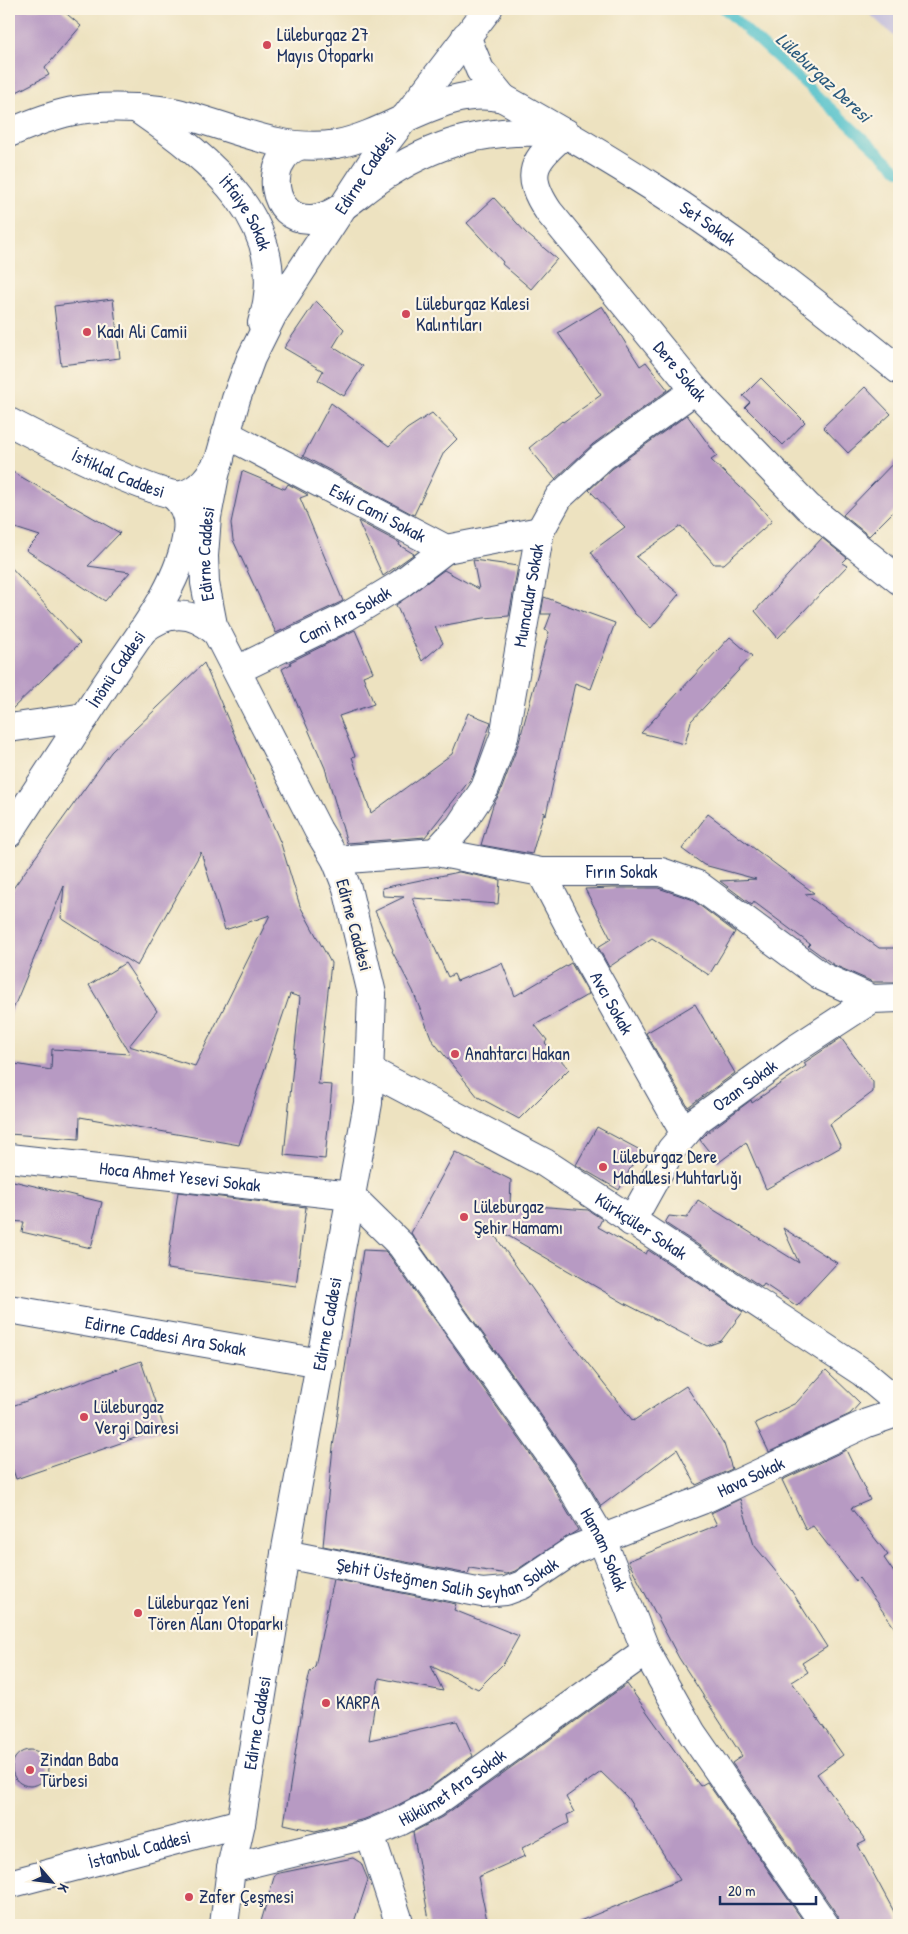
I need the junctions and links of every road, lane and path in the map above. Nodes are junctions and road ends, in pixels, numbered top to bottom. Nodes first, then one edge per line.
1 (477, 22) edge
2 (503, 98) junction
3 (136, 108) junction
4 (401, 121) junction
5 (9, 133) edge
6 (566, 133) junction
7 (299, 146) junction
8 (343, 206) junction
9 (251, 358) junction
10 (899, 370) edge
11 (695, 390) junction
12 (9, 422) edge
13 (223, 447) junction
14 (173, 495) junction
15 (540, 531) junction
16 (446, 549) junction
17 (899, 580) edge
18 (216, 632) junction
19 (139, 634) junction
20 (237, 670) junction
21 (85, 716) junction
22 (9, 728) edge
23 (9, 833) edge
24 (436, 852) junction
25 (336, 860) junction
26 (541, 872) junction
27 (899, 998) edge
28 (872, 999) junction
29 (369, 1070) junction
30 (685, 1134) junction
31 (9, 1158) edge
32 (352, 1196) junction
33 (631, 1222) junction
34 (9, 1309) edge
35 (321, 1363) junction
36 (899, 1403) edge
37 (899, 1412) edge
38 (601, 1537) junction
39 (285, 1554) junction
40 (646, 1651) junction
41 (242, 1824) junction
42 (370, 1834) junction
43 (232, 1868) junction
44 (9, 1884) edge
45 (224, 1925) edge
46 (400, 1925) edge
47 (825, 1925) edge

1 - 2 street, Set Sokak
1 - 4 street, Edirne Caddesi
2 - 4 street, Set Sokak
2 - 6 street, Set Sokak
3 - 5 street
3 - 7 street
3 - 9 street, İtfaiye Sokak
4 - 7 street
4 - 8 street, Edirne Caddesi
6 - 8 street
6 - 10 street, Set Sokak
6 - 11 street, Dere Sokak
7 - 8 street
8 - 9 street, Edirne Caddesi
9 - 13 street, Edirne Caddesi
11 - 15 street, Mumcular Sokak
11 - 17 street, Dere Sokak
12 - 14 street, İstiklal Caddesi
13 - 14 street, İstiklal Caddesi
13 - 16 street, Eski Cami Sokak
13 - 18 street, Edirne Caddesi
14 - 19 street, İnönü Caddesi
15 - 16 street, Eski Cami Sokak
15 - 24 street, Mumcular Sokak
16 - 20 street, Cami Ara Sokak
18 - 19 street
18 - 20 street, Edirne Caddesi
19 - 21 street, İnönü Caddesi
20 - 25 street, Edirne Caddesi
21 - 22 street
21 - 23 street, İnönü Caddesi
24 - 25 street, Fırın Sokak
24 - 26 street, Fırın Sokak
25 - 29 street, Edirne Caddesi
26 - 28 street, Fırın Sokak
26 - 30 street, Avcı Sokak
27 - 28 street
28 - 30 street, Ozan Sokak
29 - 32 street, Edirne Caddesi
29 - 33 street, Kürkçüler Sokak
30 - 33 street, Ozan Sokak
31 - 32 street, Hoca Ahmet Yesevi Sokak
32 - 35 street, Edirne Caddesi
32 - 38 street, Hamam Sokak
33 - 36 street, Kürkçüler Sokak
34 - 35 street, Edirne Caddesi Ara Sokak
35 - 39 street, Edirne Caddesi
37 - 38 street, Hava Sokak
38 - 39 street, Şehit Üsteğmen Salih Seyhan Sokak
38 - 40 street, Hamam Sokak
39 - 41 street, Edirne Caddesi
40 - 42 street, Hükümet Ara Sokak
40 - 47 street, Hamam Sokak
41 - 43 street, Edirne Caddesi
41 - 44 street, İstanbul Caddesi
42 - 43 street, Hükümet Ara Sokak
42 - 46 street
43 - 45 street, Edirne Caddesi

